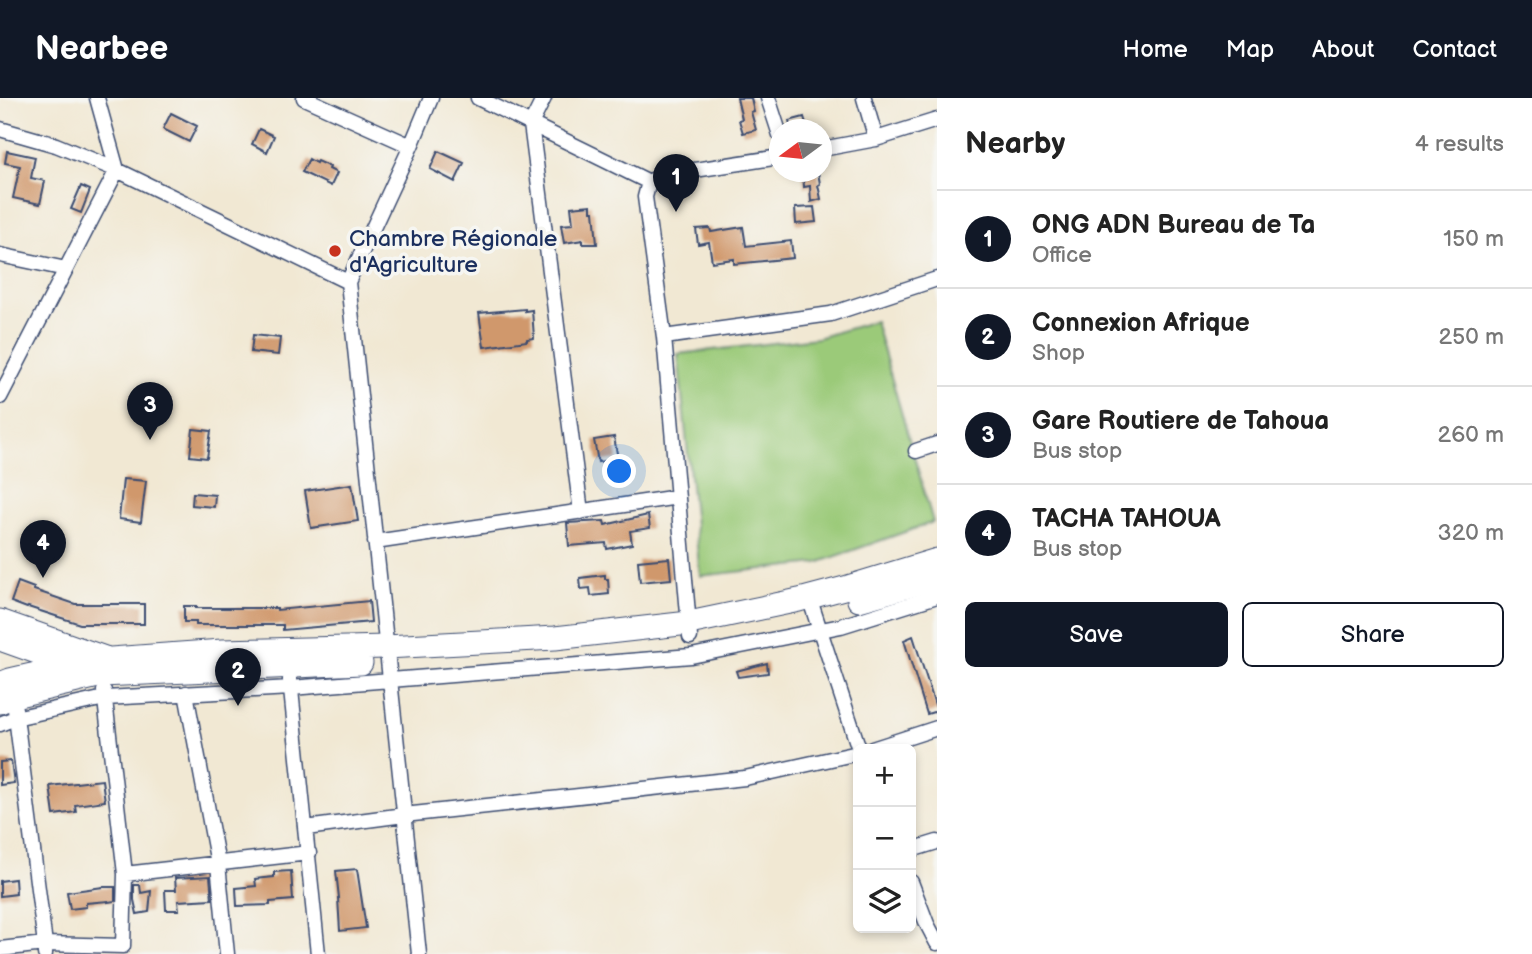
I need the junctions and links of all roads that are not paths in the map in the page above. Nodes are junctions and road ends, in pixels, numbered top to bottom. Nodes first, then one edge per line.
1 (97, 98) edge
2 (304, 98) edge
3 (431, 98) edge
4 (478, 98) edge
5 (544, 98) edge
6 (768, 98) edge
7 (864, 98) edge
8 (774, 119) edge
9 (937, 120) edge
10 (531, 124) junction
11 (0, 129) edge
12 (876, 139) junction
13 (411, 146) junction
14 (832, 147) edge
15 (769, 159) edge
16 (117, 170) junction
17 (649, 182) junction
18 (0, 255) edge
19 (66, 269) junction
20 (937, 279) edge
21 (348, 282) junction
22 (664, 337) junction
23 (0, 397) edge
24 (937, 444) edge
25 (916, 451) dead end
26 (678, 497) junction
27 (581, 512) junction
28 (375, 542) junction
29 (937, 560) edge
30 (937, 578) edge
31 (906, 579) junction
32 (937, 596) edge
33 (814, 613) junction
34 (0, 621) edge
35 (690, 630) junction
36 (0, 639) edge
37 (388, 663) junction
38 (73, 665) junction
39 (290, 668) junction
40 (105, 677) junction
41 (186, 693) junction
42 (8, 696) edge
43 (0, 724) edge
44 (937, 728) edge
45 (857, 744) edge
46 (887, 744) edge
47 (853, 752) edge
48 (404, 815) junction
49 (306, 828) junction
50 (937, 842) edge
51 (916, 848) edge
52 (309, 853) junction
53 (218, 863) junction
54 (125, 874) junction
55 (916, 895) edge
56 (937, 943) edge
57 (0, 949) edge
58 (45, 949) edge
59 (228, 954) edge
60 (318, 954) edge
61 (419, 954) edge

1 - 16 street
2 - 13 street
3 - 13 street
4 - 10 street
5 - 10 street
6 - 8 street
7 - 12 street
9 - 12 street
10 - 17 street
10 - 27 street
11 - 16 street
12 - 14 street
13 - 21 street
15 - 17 street
16 - 19 street
16 - 21 street
17 - 22 street
18 - 19 street
19 - 23 street
20 - 22 street
21 - 28 street
22 - 26 street
24 - 25 street
26 - 27 street
26 - 35 street
27 - 28 street
28 - 37 street
29 - 31 main road
30 - 31 main road
31 - 33 main road
32 - 33 street
33 - 35 main road
33 - 37 street
33 - 45 street
34 - 40 main road
35 - 37 main road
36 - 38 main road
37 - 39 main road
37 - 48 street
38 - 40 main road
38 - 42 main road
39 - 40 main road
39 - 41 street
39 - 49 street
40 - 41 street
40 - 42 main road
40 - 54 street
41 - 53 street
42 - 43 street
42 - 58 street
44 - 46 street
47 - 48 street
48 - 49 street
48 - 61 street
49 - 52 street
50 - 51 street
52 - 53 street
52 - 60 street
53 - 54 street
53 - 59 street
54 - 58 street
55 - 56 street
57 - 58 street

